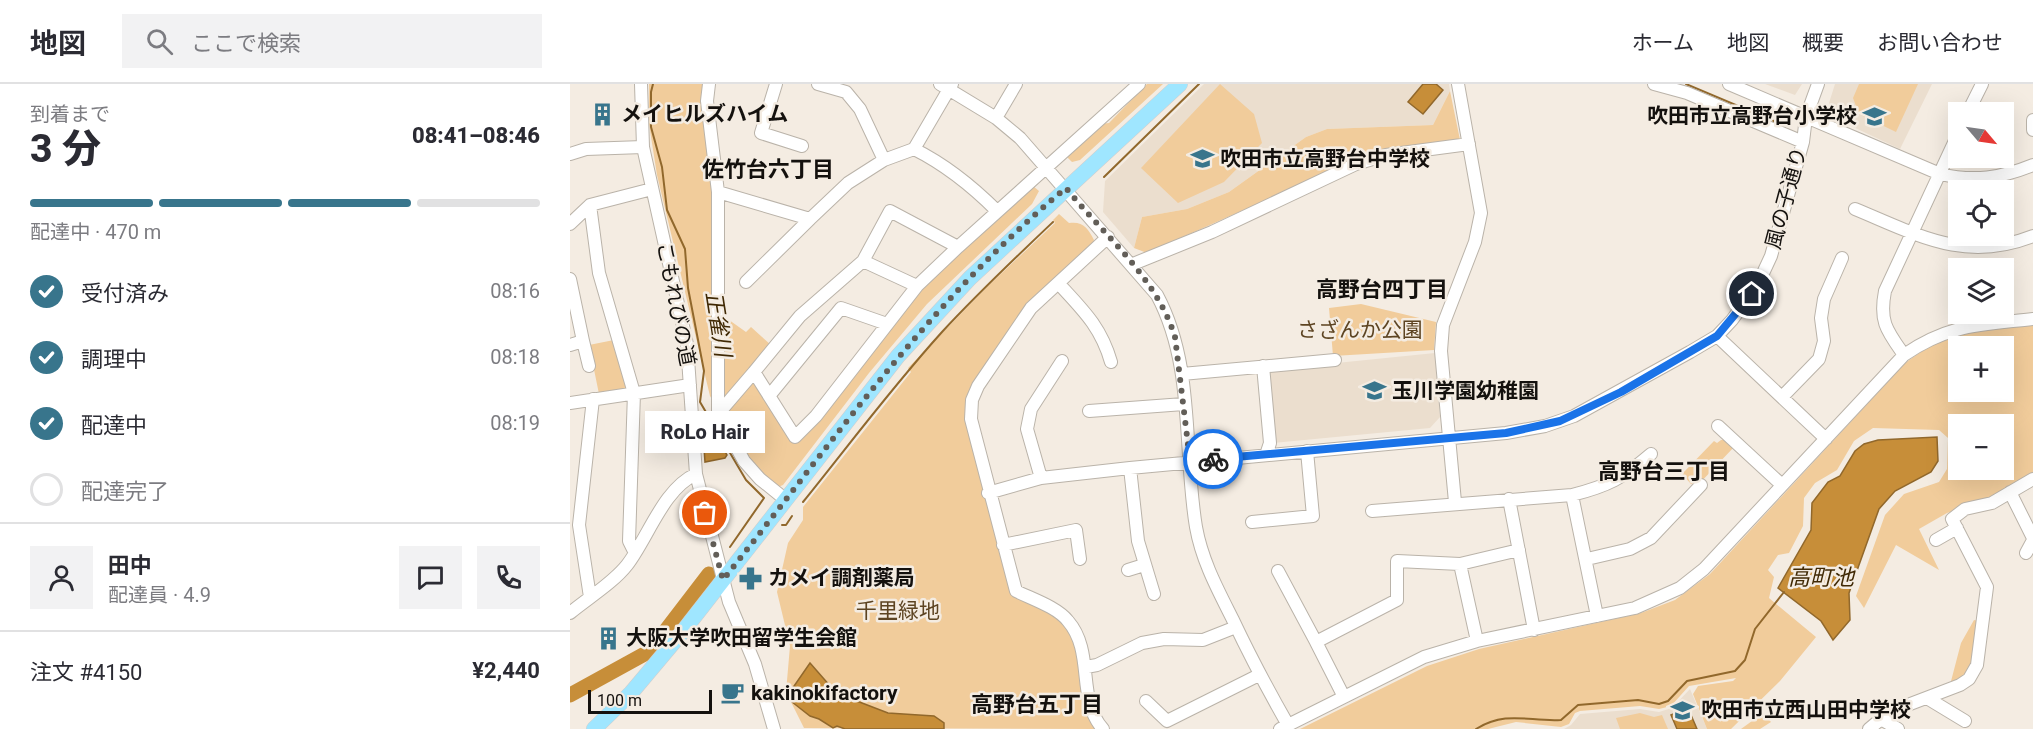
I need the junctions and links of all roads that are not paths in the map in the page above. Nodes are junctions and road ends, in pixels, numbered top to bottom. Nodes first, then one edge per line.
1 (641, 84) edge
2 (709, 84) edge
3 (776, 84) edge
4 (818, 84) edge
5 (1016, 84) edge
6 (1139, 84) edge
7 (1180, 84) edge
8 (1458, 84) edge
9 (1654, 84) edge
10 (1729, 84) edge
11 (1818, 84) edge
12 (1982, 84) edge
13 (947, 86) edge
14 (849, 88) edge
15 (1973, 102) edge
16 (1806, 117) junction
17 (996, 118) junction
18 (2033, 120) edge
19 (2033, 130) edge
20 (1803, 142) junction
21 (1469, 144) junction
22 (802, 146) dead end
23 (643, 147) junction
24 (914, 149) junction
25 (570, 154) edge
26 (1948, 156) edge
27 (884, 160) junction
28 (2033, 165) edge
29 (1047, 167) junction
30 (1940, 174) junction
31 (1066, 188) junction
32 (652, 189) junction
33 (718, 192) junction
34 (591, 205) junction
35 (1856, 209) dead end
36 (997, 211) junction
37 (810, 219) junction
38 (570, 224) edge
39 (1912, 233) junction
40 (2033, 236) edge
41 (1108, 237) junction
42 (958, 247) junction
43 (1842, 258) dead end
44 (863, 261) junction
45 (1133, 264) junction
46 (570, 279) edge
47 (746, 282) dead end
48 (1059, 284) junction
49 (917, 286) junction
50 (2033, 319) edge
51 (887, 324) junction
52 (1717, 336) junction
53 (584, 340) junction
54 (570, 345) edge
55 (1904, 355) junction
56 (1335, 360) dead end
57 (1062, 361) dead end
58 (1111, 362) dead end
59 (589, 366) dead end
60 (1263, 366) junction
61 (754, 372) junction
62 (1182, 374) junction
63 (690, 384) junction
64 (634, 393) junction
65 (769, 396) junction
66 (1782, 398) junction
67 (593, 399) junction
68 (570, 403) edge
69 (1184, 404) junction
70 (1089, 411) dead end
71 (718, 414) junction
72 (1718, 426) dead end
73 (1448, 437) junction
74 (1826, 440) junction
75 (1307, 451) junction
76 (1651, 454) dead end
77 (1266, 455) junction
78 (1190, 461) junction
79 (1130, 468) junction
80 (696, 474) junction
81 (1041, 478) junction
82 (2033, 479) edge
83 (1701, 485) dead end
84 (1782, 485) junction
85 (2010, 492) junction
86 (988, 493) junction
87 (1572, 495) junction
88 (1509, 499) junction
89 (786, 500) junction
90 (1455, 502) junction
91 (1372, 511) dead end
92 (1252, 522) dead end
93 (1957, 528) junction
94 (2033, 539) edge
95 (1936, 540) dead end
96 (1003, 545) junction
97 (1519, 550) junction
98 (634, 551) junction
99 (2026, 553) dead end
100 (576, 555) edge
101 (1080, 559) dead end
102 (1587, 559) junction
103 (1460, 564) junction
104 (1144, 565) junction
105 (1128, 570) dead end
106 (1278, 571) dead end
107 (723, 580) junction
108 (1154, 594) dead end
109 (590, 597) junction
110 (570, 612) edge
111 (1597, 616) junction
112 (1236, 627) junction
113 (1534, 630) junction
114 (1477, 641) junction
115 (1316, 642) junction
116 (1086, 667) junction
117 (1259, 675) junction
118 (1344, 697) junction
119 (1927, 698) junction
120 (1146, 700) dead end
121 (1881, 719) junction
122 (1965, 721) dead end
123 (1284, 727) edge
124 (594, 729) edge
125 (774, 729) edge
126 (1103, 729) edge
127 (1869, 729) edge
128 (1898, 729) edge

1 - 23 street, こもれびの道
2 - 33 street
3 - 22 street
4 - 14 street
5 - 17 street
6 - 29 street
7 - 31 main road
8 - 21 street
9 - 20 street
10 - 16 street
11 - 16 street, 風の子通り
12 - 15 street
13 - 17 street
13 - 24 street
14 - 27 street
16 - 20 street, 風の子通り
16 - 30 street
17 - 29 street
18 - 19 street
20 - 52 street, 風の子通り
21 - 45 street
21 - 73 street
23 - 25 street
23 - 32 street, こもれびの道
24 - 27 street
24 - 36 street
26 - 30 street
27 - 37 street
28 - 30 street
29 - 31 street
29 - 36 street
30 - 39 street
31 - 41 street
31 - 89 main road
32 - 34 street
32 - 63 street, こもれびの道
33 - 37 street
33 - 71 street
34 - 38 street
34 - 64 street
35 - 39 street
36 - 42 street
37 - 47 street
39 - 40 street
39 - 55 street
41 - 45 street
41 - 48 street
42 - 44 street
42 - 49 street
43 - 66 street
44 - 49 street
44 - 61 street
45 - 62 street
46 - 53 street
48 - 58 street
48 - 86 street
49 - 51 street
50 - 55 street
51 - 65 street
51 - 65 street
52 - 66 street
52 - 73 street, 風の子通り
53 - 54 street
53 - 59 street
55 - 74 street
56 - 60 street
57 - 81 street
60 - 62 street
60 - 77 street
61 - 65 street
61 - 71 street
62 - 69 street
63 - 64 street
63 - 80 street, こもれびの道
64 - 67 street
64 - 98 street
66 - 74 street
67 - 68 street
67 - 100 street
69 - 70 street
69 - 78 street
71 - 89 street
72 - 84 street
73 - 75 street, 風の子通り
73 - 90 street
74 - 84 street
75 - 77 street, 風の子通り
75 - 92 street
76 - 87 street
77 - 78 street, 風の子通り
78 - 79 street, 風の子通り
78 - 112 street
79 - 81 street, 風の子通り
79 - 104 street
80 - 98 street
80 - 107 street, こもれびの道
81 - 86 street, 風の子通り
82 - 85 street
83 - 102 street
84 - 111 street
85 - 93 street
85 - 94 street
86 - 96 street
87 - 88 street
87 - 102 street
88 - 90 street
88 - 97 street
89 - 107 main road
90 - 91 street
93 - 95 street
93 - 119 street
94 - 99 street
96 - 101 street
96 - 116 street
97 - 103 street
97 - 113 street
98 - 109 street
100 - 109 street
102 - 111 street
103 - 114 street
103 - 115 street
104 - 105 street
104 - 108 street
106 - 115 street
107 - 124 main road
107 - 125 street, こもれびの道
109 - 110 street
111 - 113 street
112 - 116 street
112 - 117 street
113 - 114 street
114 - 118 street
115 - 118 street
116 - 126 street
117 - 120 street
117 - 123 street
118 - 123 street
119 - 121 street
119 - 122 street
121 - 127 street
121 - 128 street

